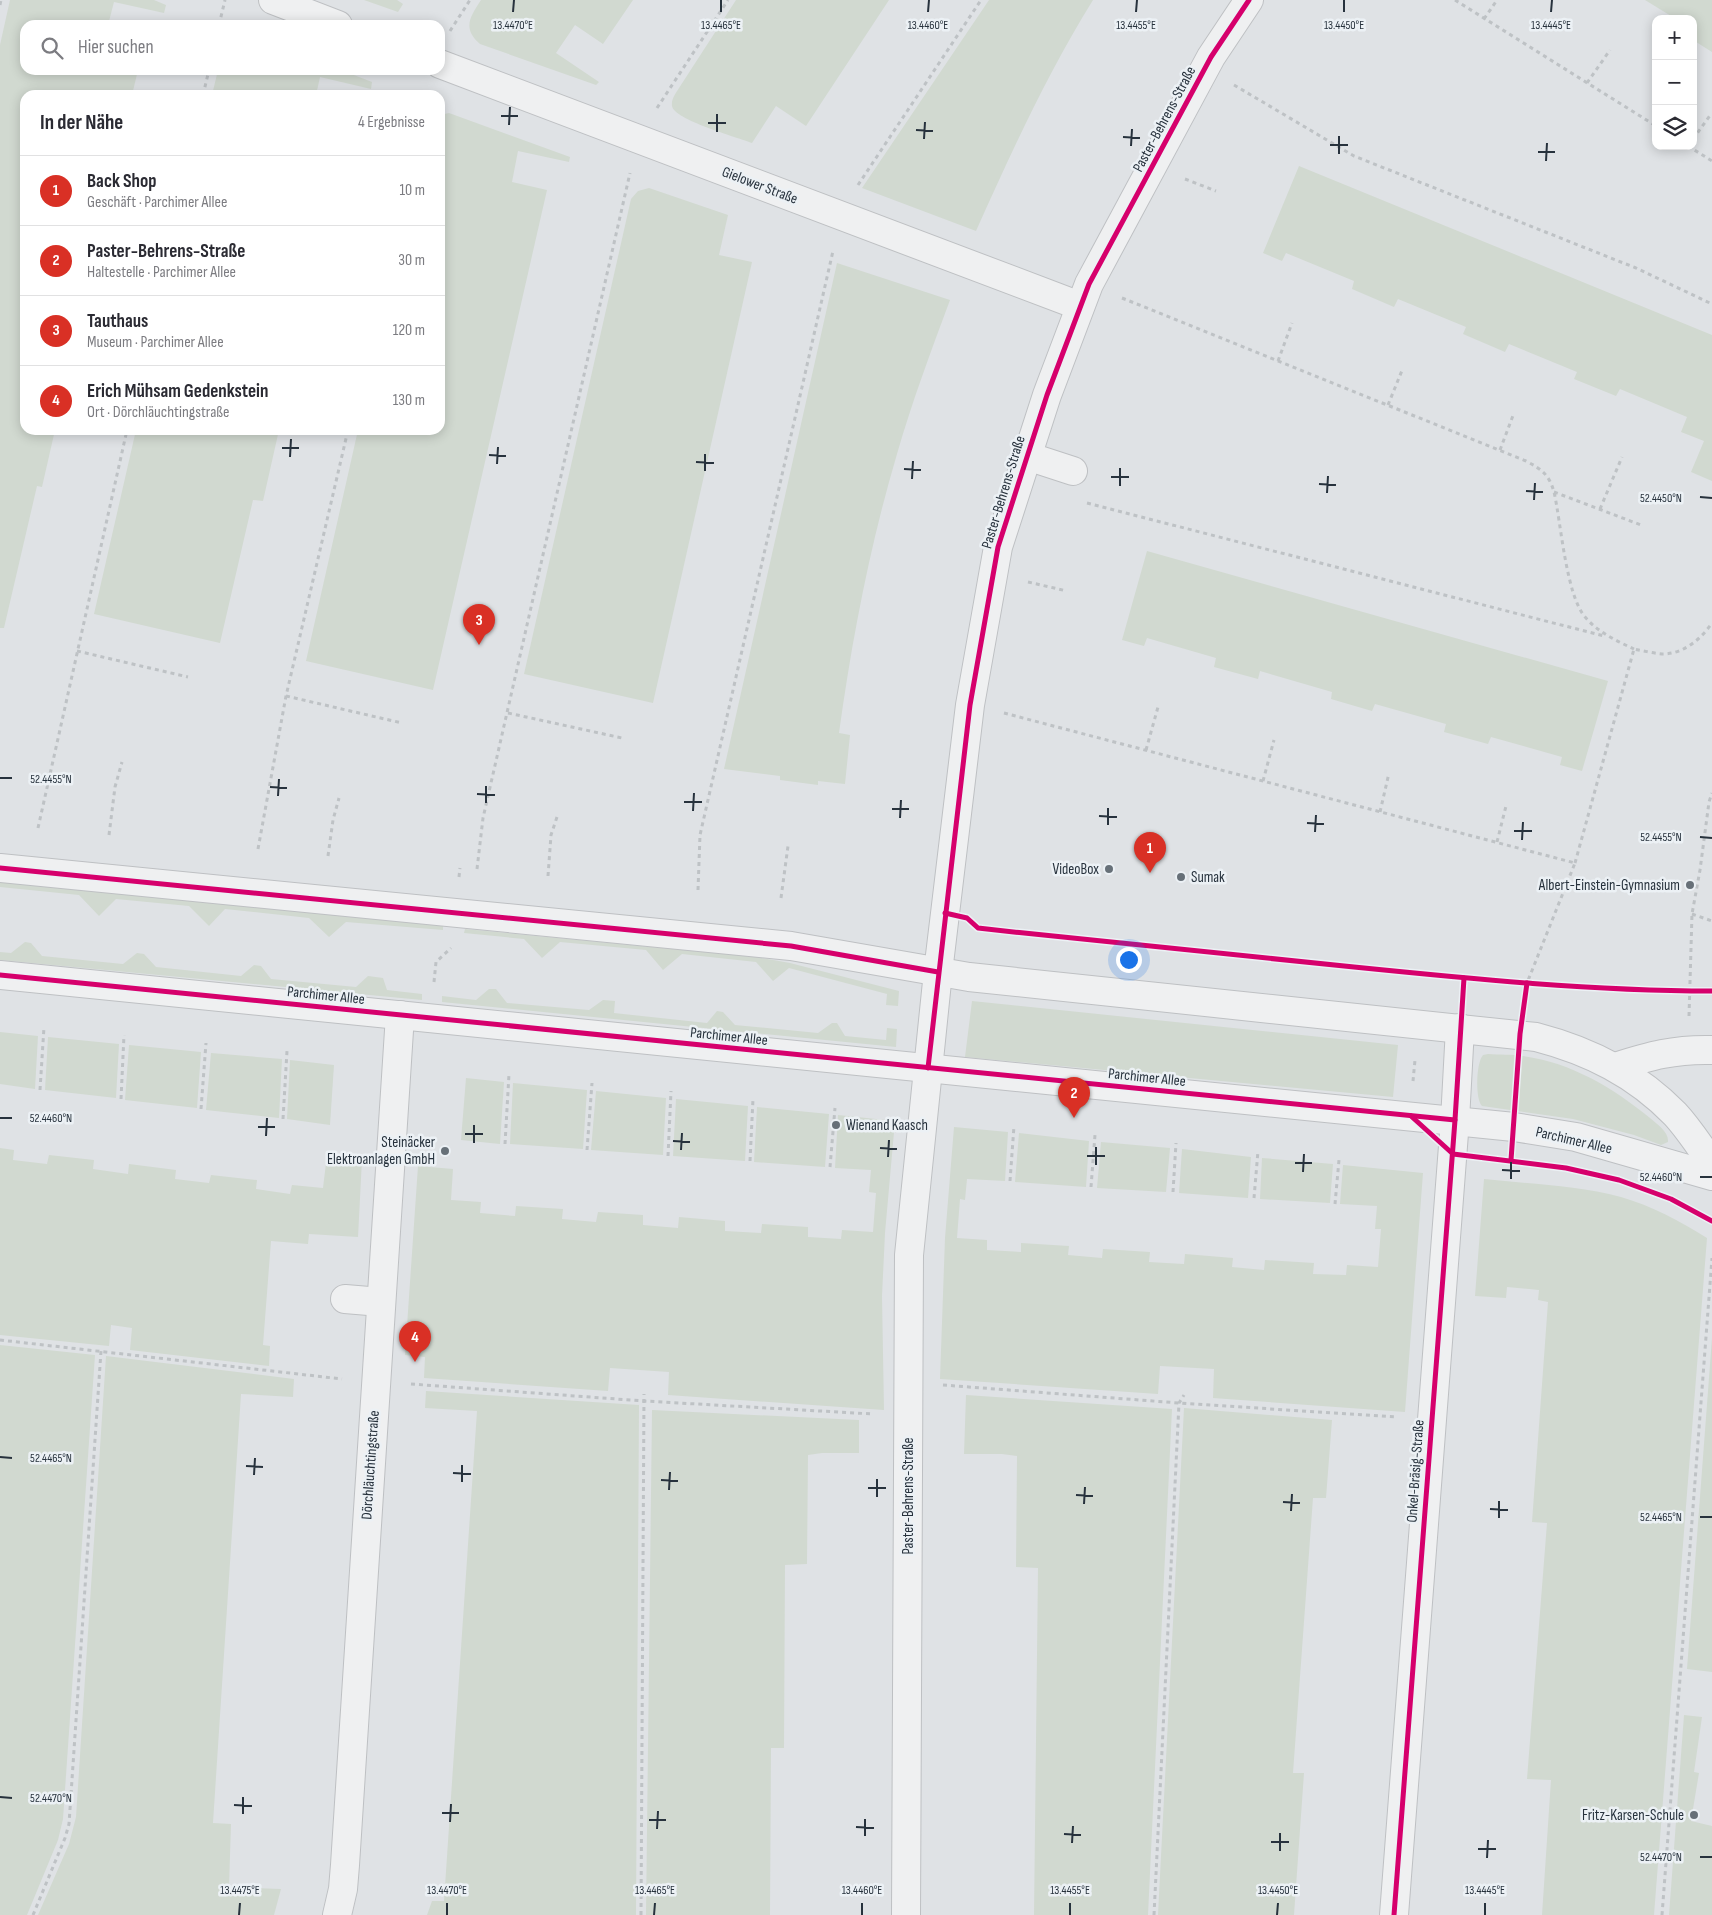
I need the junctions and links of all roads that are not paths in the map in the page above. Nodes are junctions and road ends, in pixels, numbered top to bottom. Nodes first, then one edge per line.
1 (273, 0) edge
2 (1249, 0) edge
3 (325, 20) edge
4 (445, 66) edge
5 (1080, 306) junction
6 (1027, 456) junction
7 (1073, 471) dead end
8 (0, 868) edge
9 (938, 972) junction
10 (0, 975) edge
11 (400, 1015) junction
12 (1460, 1028) junction
13 (1712, 1050) edge
14 (1615, 1067) junction
15 (928, 1068) junction
16 (1455, 1120) junction
17 (1712, 1163) edge
18 (1712, 1176) edge
19 (345, 1299) dead end
20 (381, 1302) junction
21 (337, 1915) edge
22 (906, 1915) edge
23 (1394, 1915) edge

1 - 3 street
2 - 5 street, Paster-Behrens-Straße
4 - 5 street, Gielower Straße
5 - 6 street, Paster-Behrens-Straße
6 - 7 street
6 - 9 street, Paster-Behrens-Straße
8 - 9 street
9 - 12 street
9 - 15 street, Paster-Behrens-Straße
10 - 11 street, Parchimer Allee
11 - 15 street, Parchimer Allee
11 - 20 street, Dörchläuchtingstraße
12 - 14 street
12 - 16 street, Onkel-Bräsig-Straße
13 - 14 street
14 - 17 street
15 - 16 street, Parchimer Allee
15 - 22 street, Paster-Behrens-Straße
16 - 18 street, Parchimer Allee
16 - 23 street, Onkel-Bräsig-Straße
19 - 20 street
20 - 21 street, Dörchläuchtingstraße

